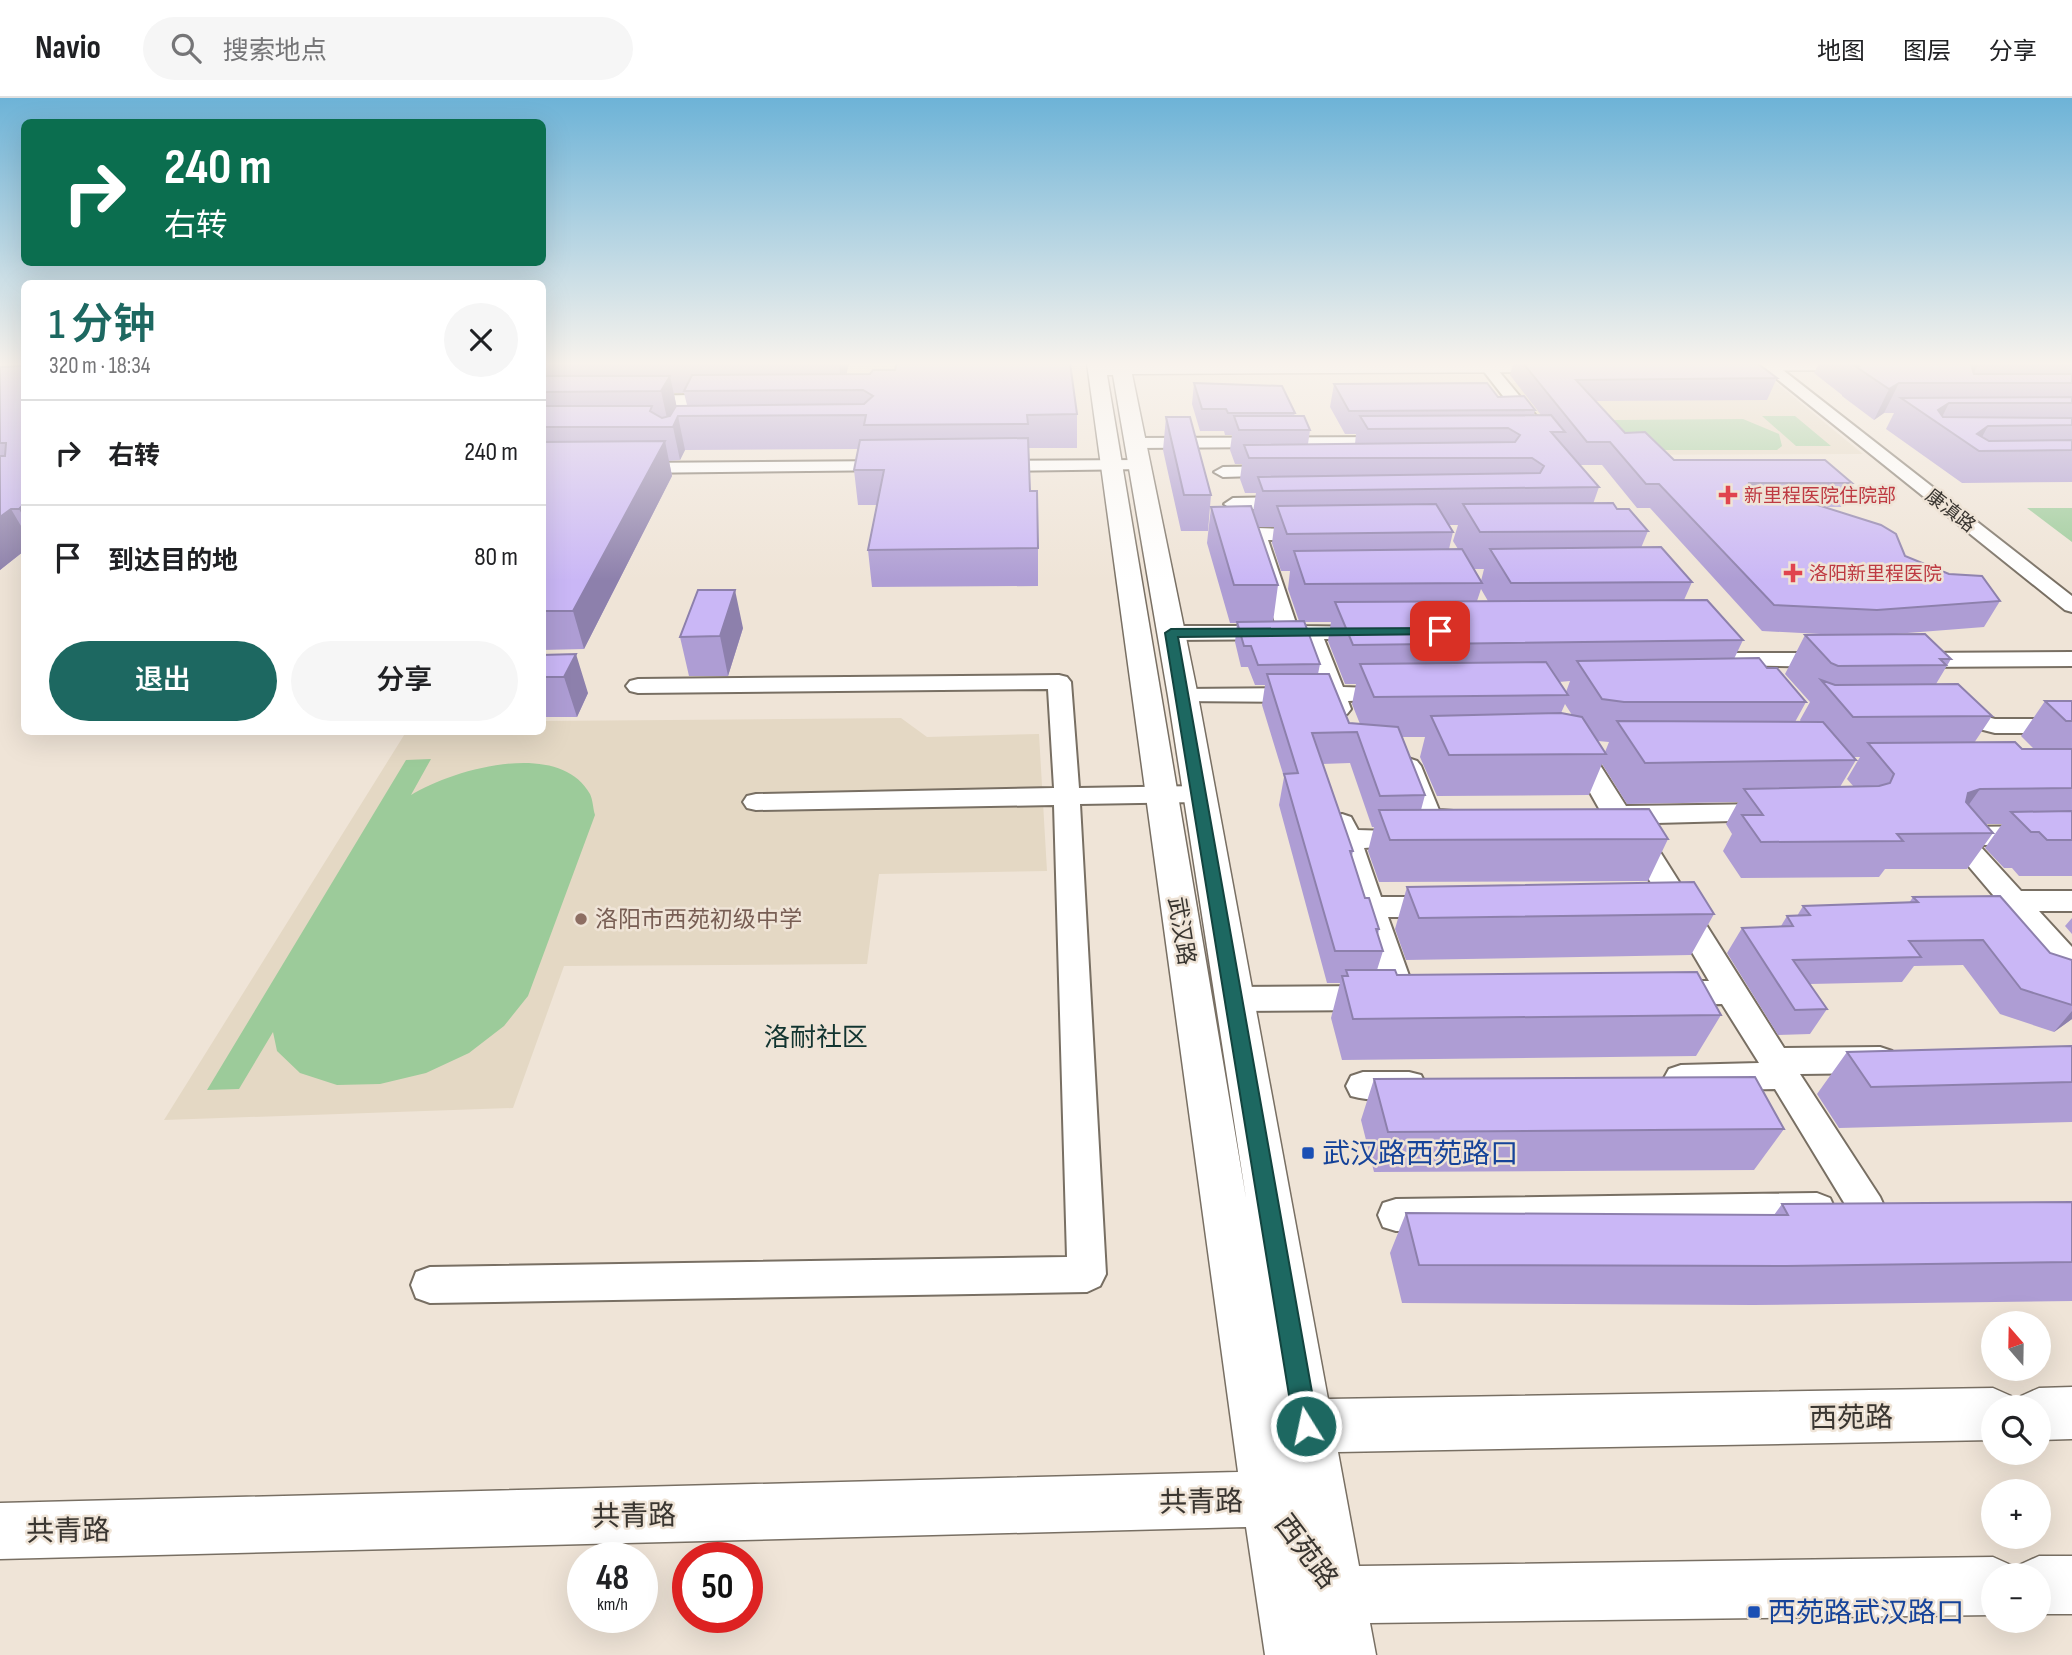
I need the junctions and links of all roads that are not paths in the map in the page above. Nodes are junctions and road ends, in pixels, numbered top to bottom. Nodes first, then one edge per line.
1 (674, 436) edge
2 (1124, 436) edge
3 (1543, 436) edge
4 (1859, 436) edge
5 (1865, 436) edge
6 (1520, 441) edge
7 (1324, 442) junction
8 (1414, 442) edge
9 (669, 443) junction
10 (1214, 443) junction
11 (1129, 458) junction
12 (1334, 461) edge
13 (905, 466) edge
14 (974, 466) edge
15 (618, 468) edge
16 (1300, 471) edge
17 (1223, 472) junction
18 (1316, 503) edge
19 (1233, 504) junction
20 (1241, 528) edge
21 (1325, 534) edge
22 (1271, 580) junction
23 (1298, 580) edge
24 (2072, 591) edge
25 (2072, 606) edge
26 (1394, 632) edge
27 (1171, 633) junction
28 (1300, 633) junction
29 (1708, 639) edge
30 (2072, 659) edge
31 (1724, 660) junction
32 (1849, 660) edge
33 (1740, 679) edge
34 (638, 686) dead end
35 (1417, 693) edge
36 (1334, 694) junction
37 (1183, 696) junction
38 (2072, 726) edge
39 (1346, 727) edge
40 (1427, 747) dead end
41 (1607, 753) edge
42 (1199, 794) junction
43 (1161, 795) junction
44 (1067, 797) junction
45 (756, 802) dead end
46 (1338, 811) edge
47 (1791, 812) edge
48 (1618, 815) junction
49 (2072, 835) edge
50 (1347, 839) junction
51 (2013, 901) junction
52 (2072, 901) edge
53 (1464, 906) edge
54 (1370, 907) junction
55 (2072, 967) edge
56 (1731, 992) junction
57 (1648, 994) edge
58 (1233, 999) junction
59 (1910, 1059) edge
60 (1779, 1068) junction
61 (1648, 1079) edge
62 (1444, 1084) edge
63 (1363, 1086) dead end
64 (1396, 1215) dead end
65 (430, 1285) dead end
66 (2072, 1413) edge
67 (1981, 1414) edge
68 (2051, 1414) edge
69 (1306, 1426) junction
70 (1269, 1499) junction
71 (0, 1531) edge
72 (2051, 1585) edge
73 (2072, 1585) edge
74 (1981, 1586) edge
75 (1335, 1595) junction
76 (1295, 1655) edge
77 (1346, 1655) edge

1 - 9 street
2 - 11 main road, 武汉路
3 - 6 street
4 - 25 street, 康滇路
5 - 24 street, 康滇路
7 - 8 street
7 - 10 street
7 - 12 street
9 - 13 street
9 - 15 street
10 - 11 street
10 - 17 street
11 - 14 street
11 - 27 main road, 武汉路
11 - 43 main road, 武汉路
16 - 17 street
17 - 19 street
18 - 19 street
19 - 20 street
21 - 22 street
22 - 23 street
22 - 28 street
26 - 28 street
27 - 28 street
27 - 37 main road, 武汉路
28 - 36 street
29 - 31 street
30 - 38 street
31 - 32 street
31 - 33 street
34 - 44 street
35 - 36 street
36 - 37 street
36 - 39 street
37 - 42 main road, 武汉路
40 - 50 street
41 - 48 street
42 - 43 street
42 - 58 main road, 武汉路
43 - 44 street
43 - 70 main road, 武汉路
44 - 45 street
44 - 65 street
46 - 50 street
47 - 48 street
48 - 56 street
49 - 51 street
50 - 54 street
51 - 52 street
51 - 55 street
53 - 54 street
54 - 58 street
56 - 57 street
56 - 60 street
58 - 69 main road, 武汉路
59 - 60 street
60 - 61 street
60 - 64 street
62 - 63 street
66 - 68 main road
67 - 69 main road, 西苑路
69 - 70 main road, 西苑路
69 - 75 main road, 武汉路
70 - 71 main road, 共青路
70 - 75 main road, 西苑路
70 - 76 main road, 武汉路
72 - 73 main road
74 - 75 main road, 西苑路
75 - 77 main road, 武汉路

